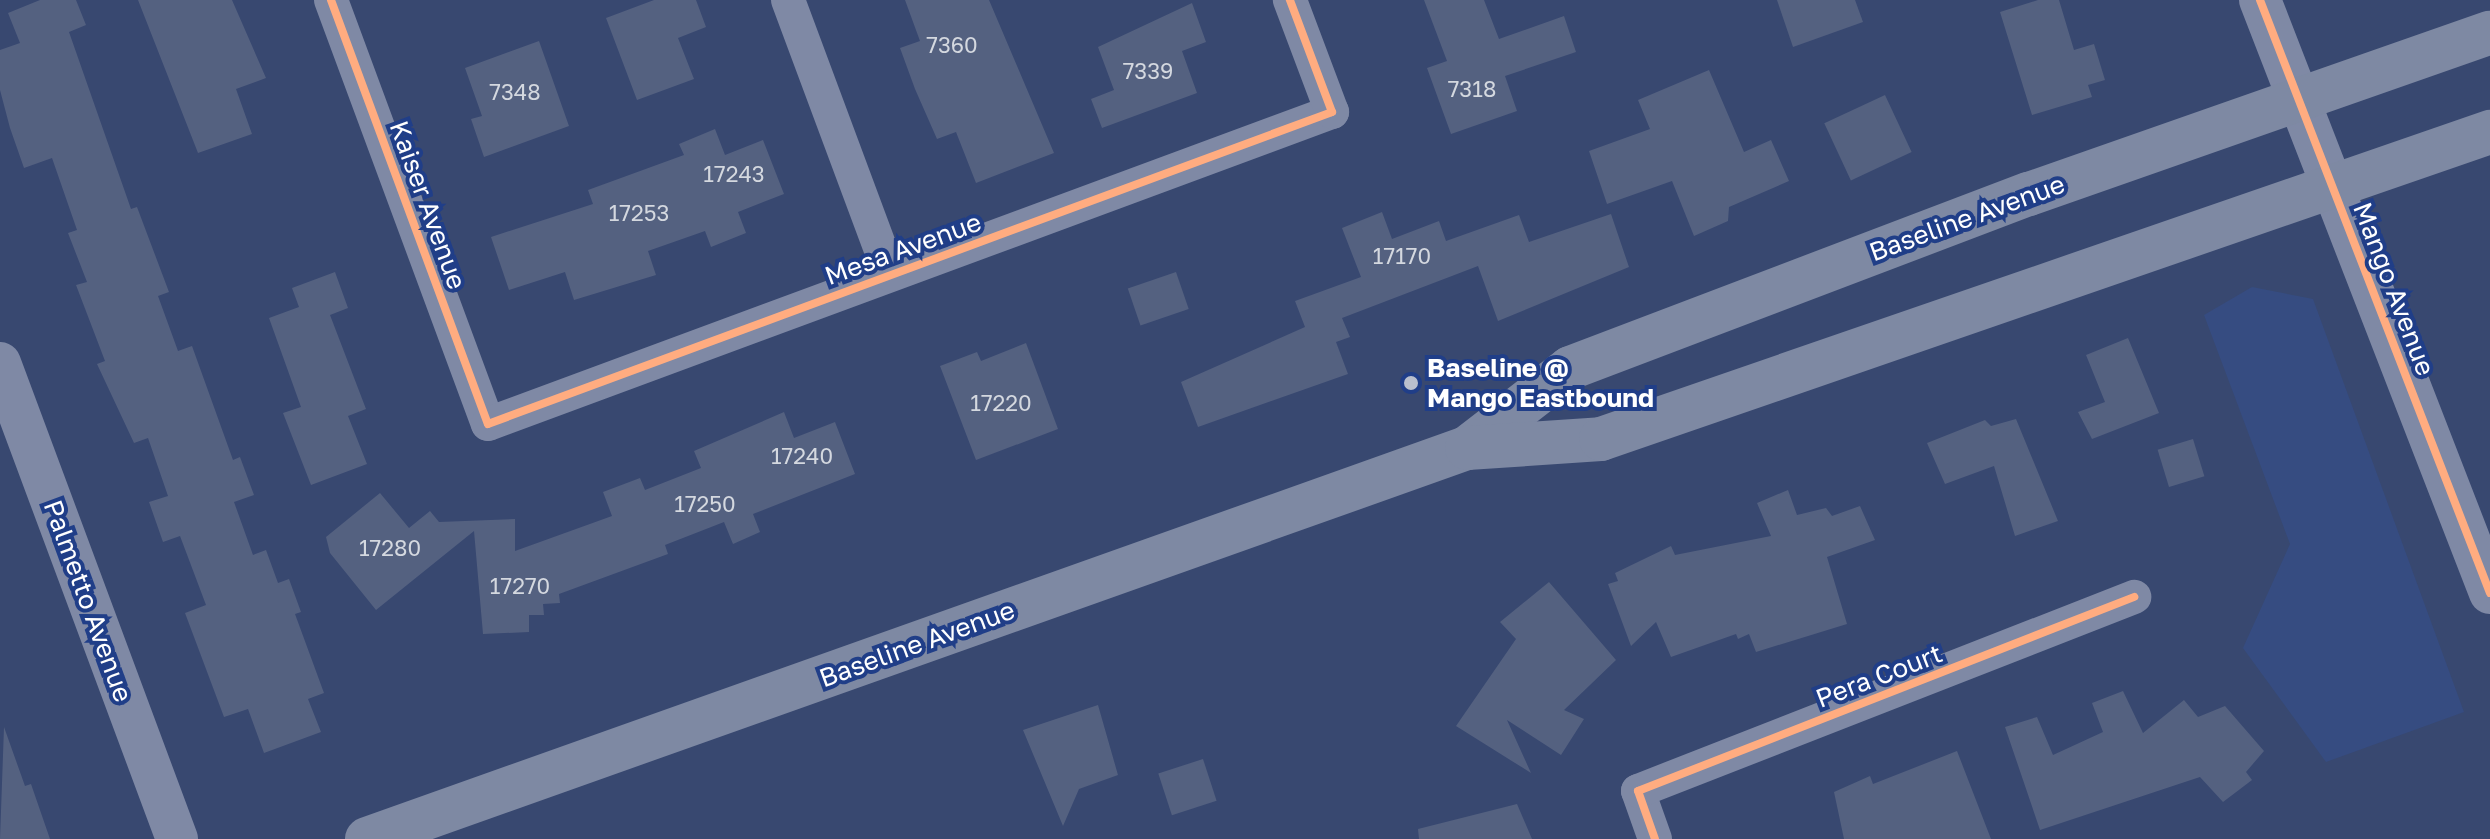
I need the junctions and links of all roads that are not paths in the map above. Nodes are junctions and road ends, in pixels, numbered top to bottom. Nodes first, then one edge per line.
1 (331, 0) edge
2 (788, 0) edge
3 (1290, 0) edge
4 (2260, 0) edge
5 (2490, 33) edge
6 (2300, 103) junction
7 (2490, 132) edge
8 (2333, 188) junction
9 (890, 275) junction
10 (0, 363) edge
11 (488, 424) joint
12 (1467, 448) junction
13 (2490, 593) edge
14 (2134, 597) dead end
15 (177, 839) edge
16 (367, 839) edge
17 (1655, 839) edge

1 - 11 street, Kaiser Avenue
2 - 9 street
3 - 9 street, Mesa Avenue
4 - 6 street, Mango Avenue
5 - 6 main road, Baseline Avenue
6 - 8 street, Mango Avenue
6 - 12 main road, Baseline Avenue
7 - 8 main road, Baseline Avenue
8 - 12 main road, Baseline Avenue
8 - 13 street, Mango Avenue
9 - 11 street, Mesa Avenue
10 - 15 street, Palmetto Avenue
12 - 16 main road, Baseline Avenue
14 - 17 street, Pera Court

